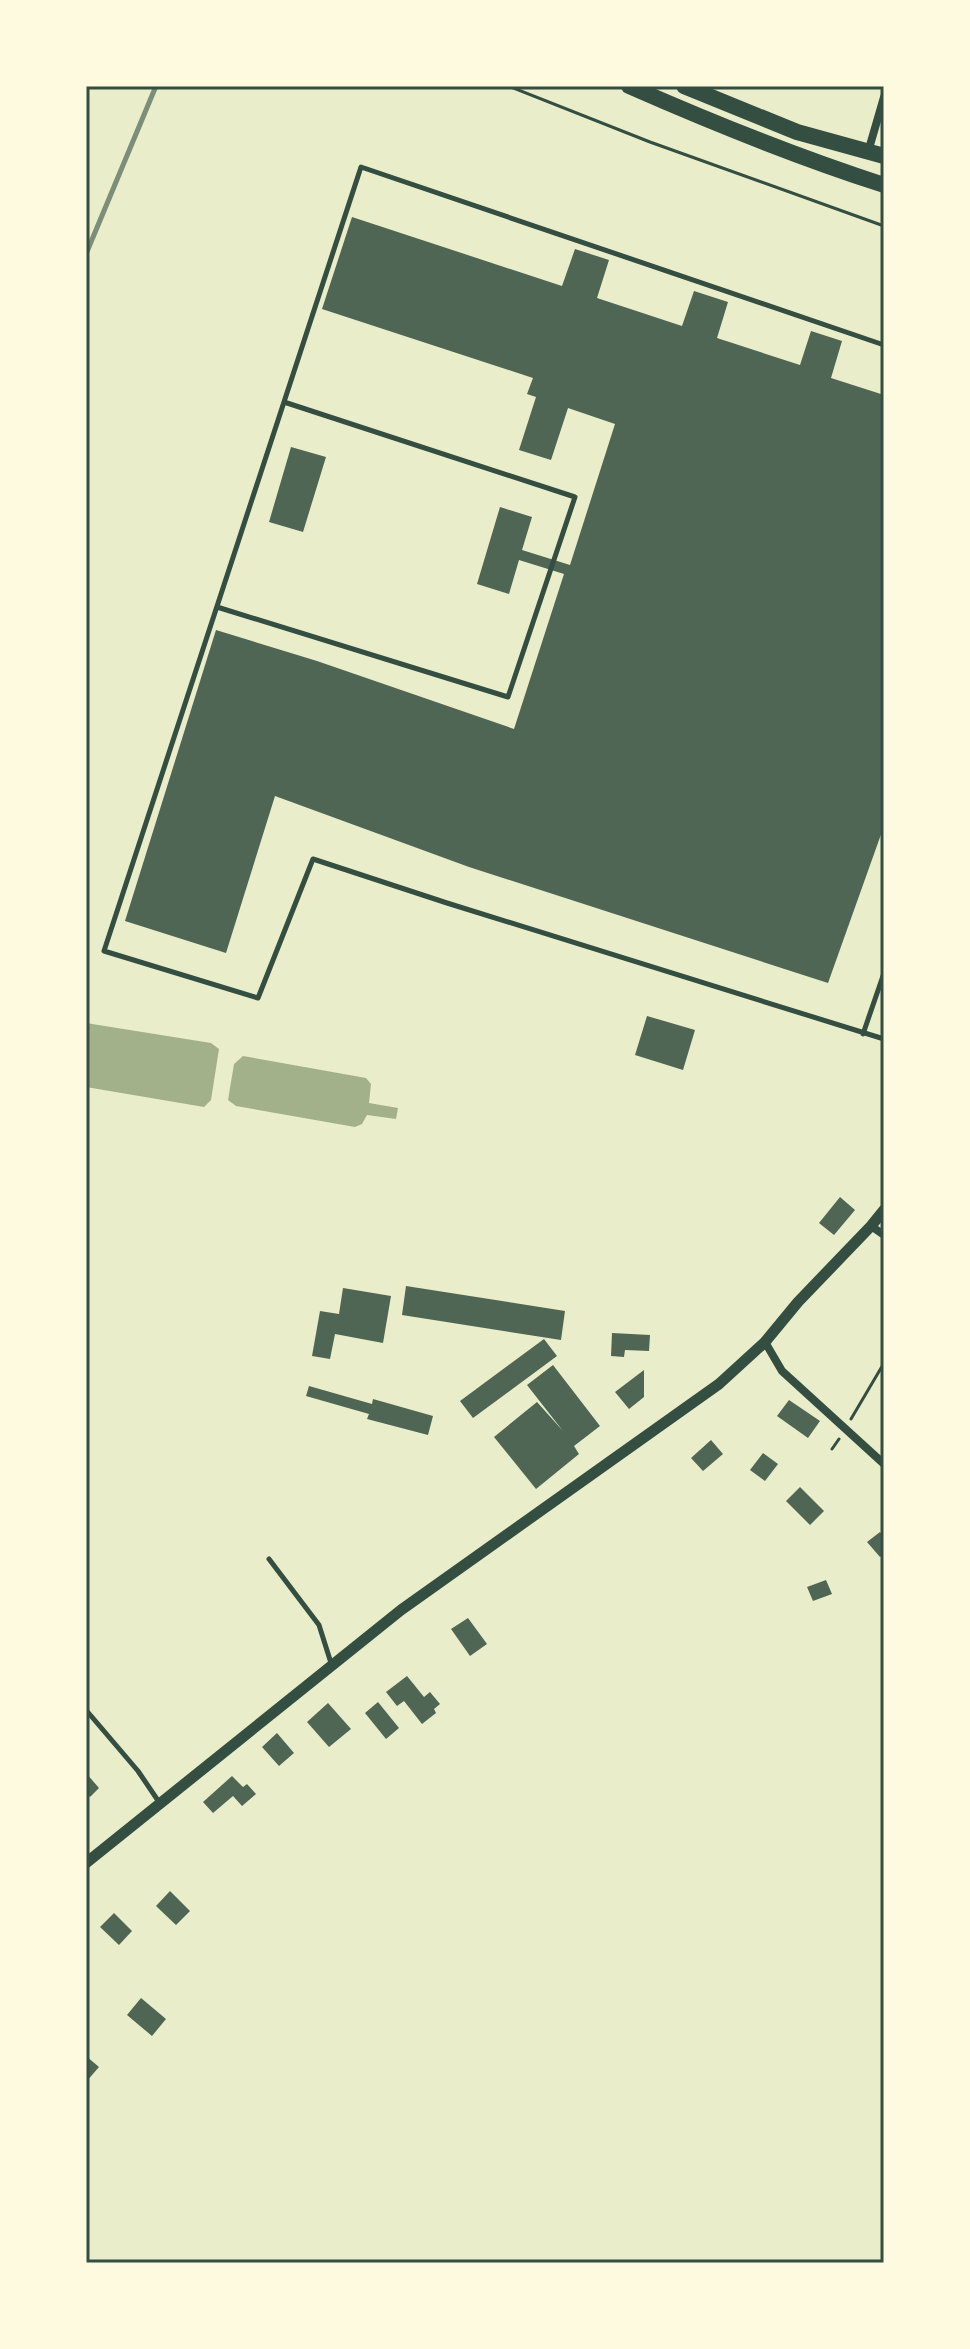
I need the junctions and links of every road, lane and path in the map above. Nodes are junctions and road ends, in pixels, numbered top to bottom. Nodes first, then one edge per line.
1 (508, 86) edge
2 (629, 86) edge
3 (684, 86) edge
4 (884, 97) edge
5 (876, 154) edge
6 (884, 185) edge
7 (884, 226) edge
8 (884, 345) edge
9 (284, 402) junction
10 (217, 607) junction
11 (884, 973) edge
12 (863, 1034) junction
13 (884, 1039) edge
14 (884, 1210) edge
15 (871, 1226) junction
16 (884, 1235) edge
17 (765, 1342) junction
18 (884, 1363) edge
19 (845, 1429) junction
20 (832, 1449) dead end
21 (884, 1464) edge
22 (269, 1559) dead end
23 (332, 1665) junction
24 (86, 1710) edge
25 (159, 1803) junction
26 (86, 1863) edge

1 - 7 path
2 - 6 highway
3 - 5 highway
4 - 5 street
8 - 9 lane
9 - 10 lane
9 - 10 lane
10 - 12 lane
11 - 12 lane
12 - 13 lane
14 - 15 street
15 - 16 street
15 - 17 street
17 - 19 street
17 - 23 street
18 - 19 path
19 - 20 path
19 - 21 street
22 - 23 lane
23 - 25 street
24 - 25 lane
25 - 26 street

